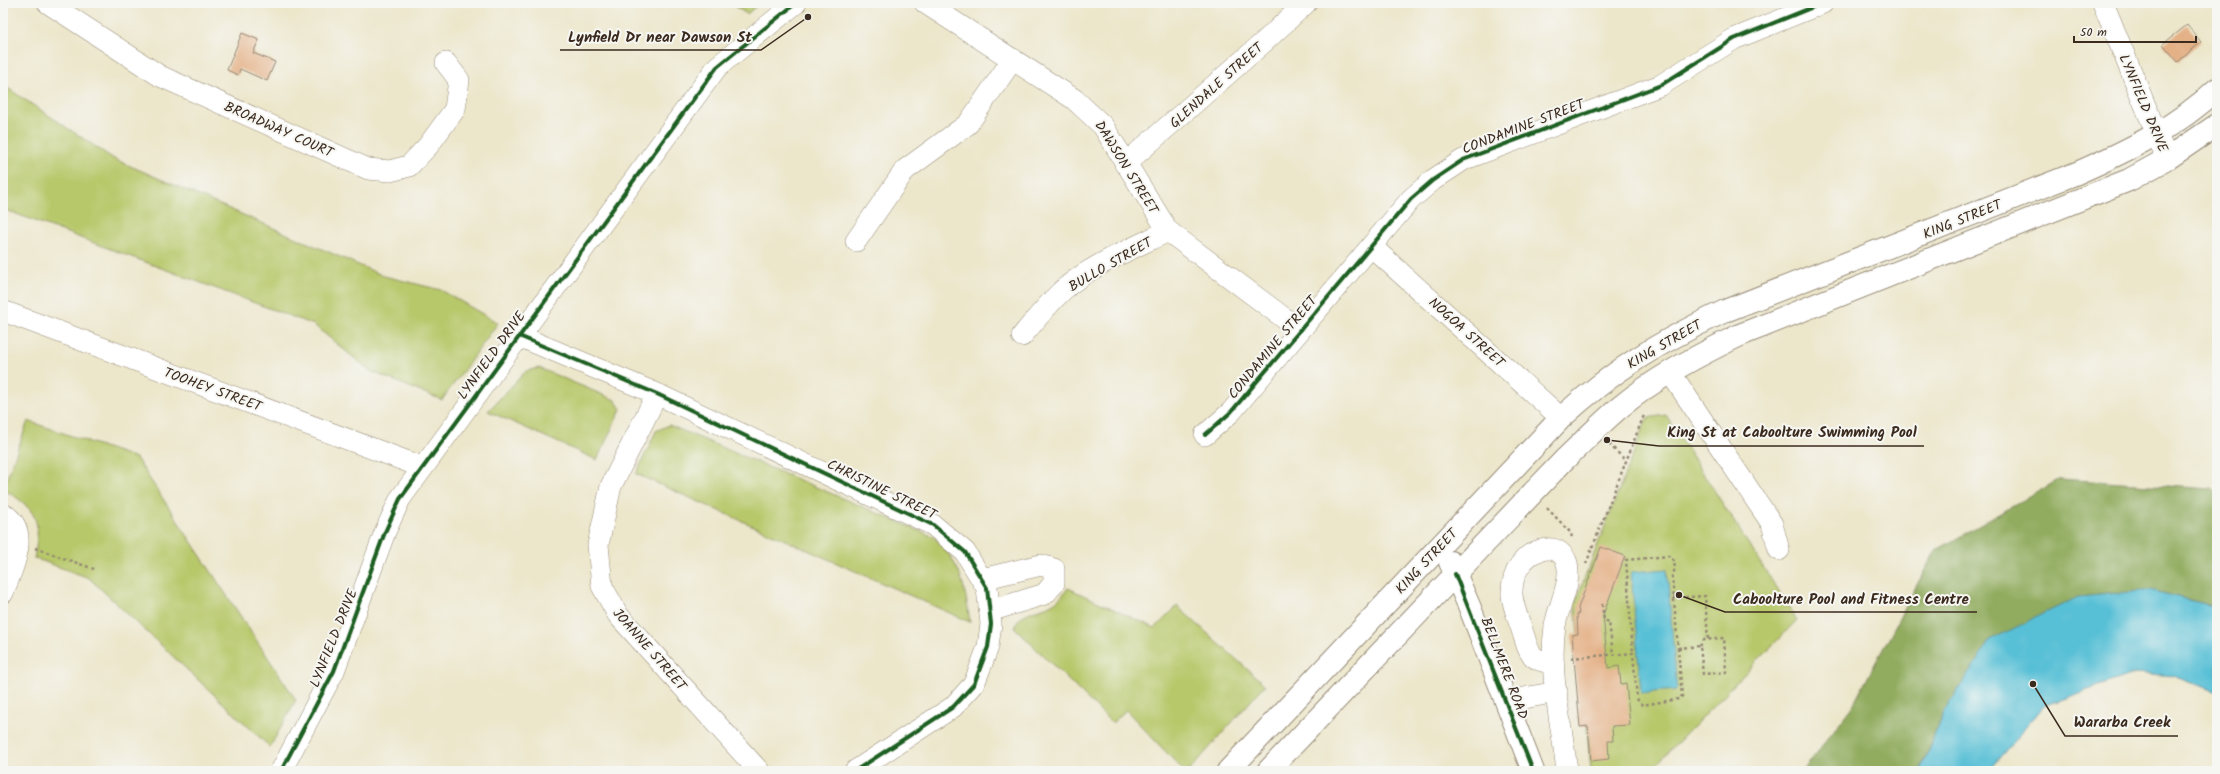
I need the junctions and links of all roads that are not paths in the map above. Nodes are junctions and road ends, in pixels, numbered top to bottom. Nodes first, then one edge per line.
1 (48, 3) edge
2 (796, 3) edge
3 (925, 3) edge
4 (1823, 3) edge
5 (2103, 3) edge
6 (1297, 5) edge
7 (1013, 59) junction
8 (446, 63) dead end
9 (2217, 89) edge
10 (2217, 125) edge
11 (2156, 134) junction
12 (2168, 159) junction
13 (1125, 164) junction
14 (1168, 231) junction
15 (856, 241) dead end
16 (1372, 247) junction
17 (1849, 263) junction
18 (1859, 288) junction
19 (3, 311) edge
20 (1300, 330) junction
21 (519, 336) junction
22 (1022, 336) dead end
23 (1670, 372) junction
24 (657, 394) junction
25 (1561, 418) junction
26 (1205, 435) dead end
27 (422, 467) junction
28 (3, 514) edge
29 (1442, 544) junction
30 (1780, 550) dead end
31 (1455, 574) junction
32 (982, 579) junction
33 (3, 593) edge
34 (990, 611) junction
35 (1566, 660) junction
36 (1557, 692) junction
37 (1507, 704) junction
38 (282, 771) edge
39 (759, 771) edge
40 (855, 771) edge
41 (1228, 771) edge
42 (1268, 771) edge
43 (1533, 771) edge
44 (1567, 771) edge

1 - 8 street, BROADWAY COURT
2 - 21 street, LYNFIELD DRIVE
3 - 7 street, DAWSON STREET
4 - 16 street, CONDAMINE STREET
5 - 11 street, LYNFIELD DRIVE
6 - 13 street, GLENDALE STREET
7 - 13 street, DAWSON STREET
7 - 15 street
9 - 11 main road, KING STREET
10 - 12 main road, KING STREET
11 - 12 street, LYNFIELD DRIVE
11 - 17 main road, KING STREET
12 - 18 main road, KING STREET
13 - 14 street, DAWSON STREET
14 - 20 street, DAWSON STREET
14 - 22 street, BULLO STREET
16 - 20 street, CONDAMINE STREET
16 - 25 street, NOGOA STREET
17 - 18 main road
17 - 25 main road, KING STREET
18 - 23 main road, KING STREET
19 - 27 street, TOOHEY STREET
20 - 26 street, CONDAMINE STREET
21 - 24 street, CHRISTINE STREET
21 - 27 street, LYNFIELD DRIVE
23 - 30 street
23 - 31 main road, KING STREET
24 - 32 street, CHRISTINE STREET
24 - 39 street, JOANNE STREET
25 - 29 main road, KING STREET
27 - 38 street, LYNFIELD DRIVE
28 - 33 street
29 - 31 main road, BELLMERE ROAD
29 - 41 main road, KING STREET
31 - 37 main road, BELLMERE ROAD
31 - 42 main road, KING STREET
32 - 34 street, CHRISTINE STREET
32 - 34 street
34 - 40 street, CHRISTINE STREET
35 - 35 street
35 - 36 street
36 - 37 street
36 - 44 street
37 - 43 main road, BELLMERE ROAD

